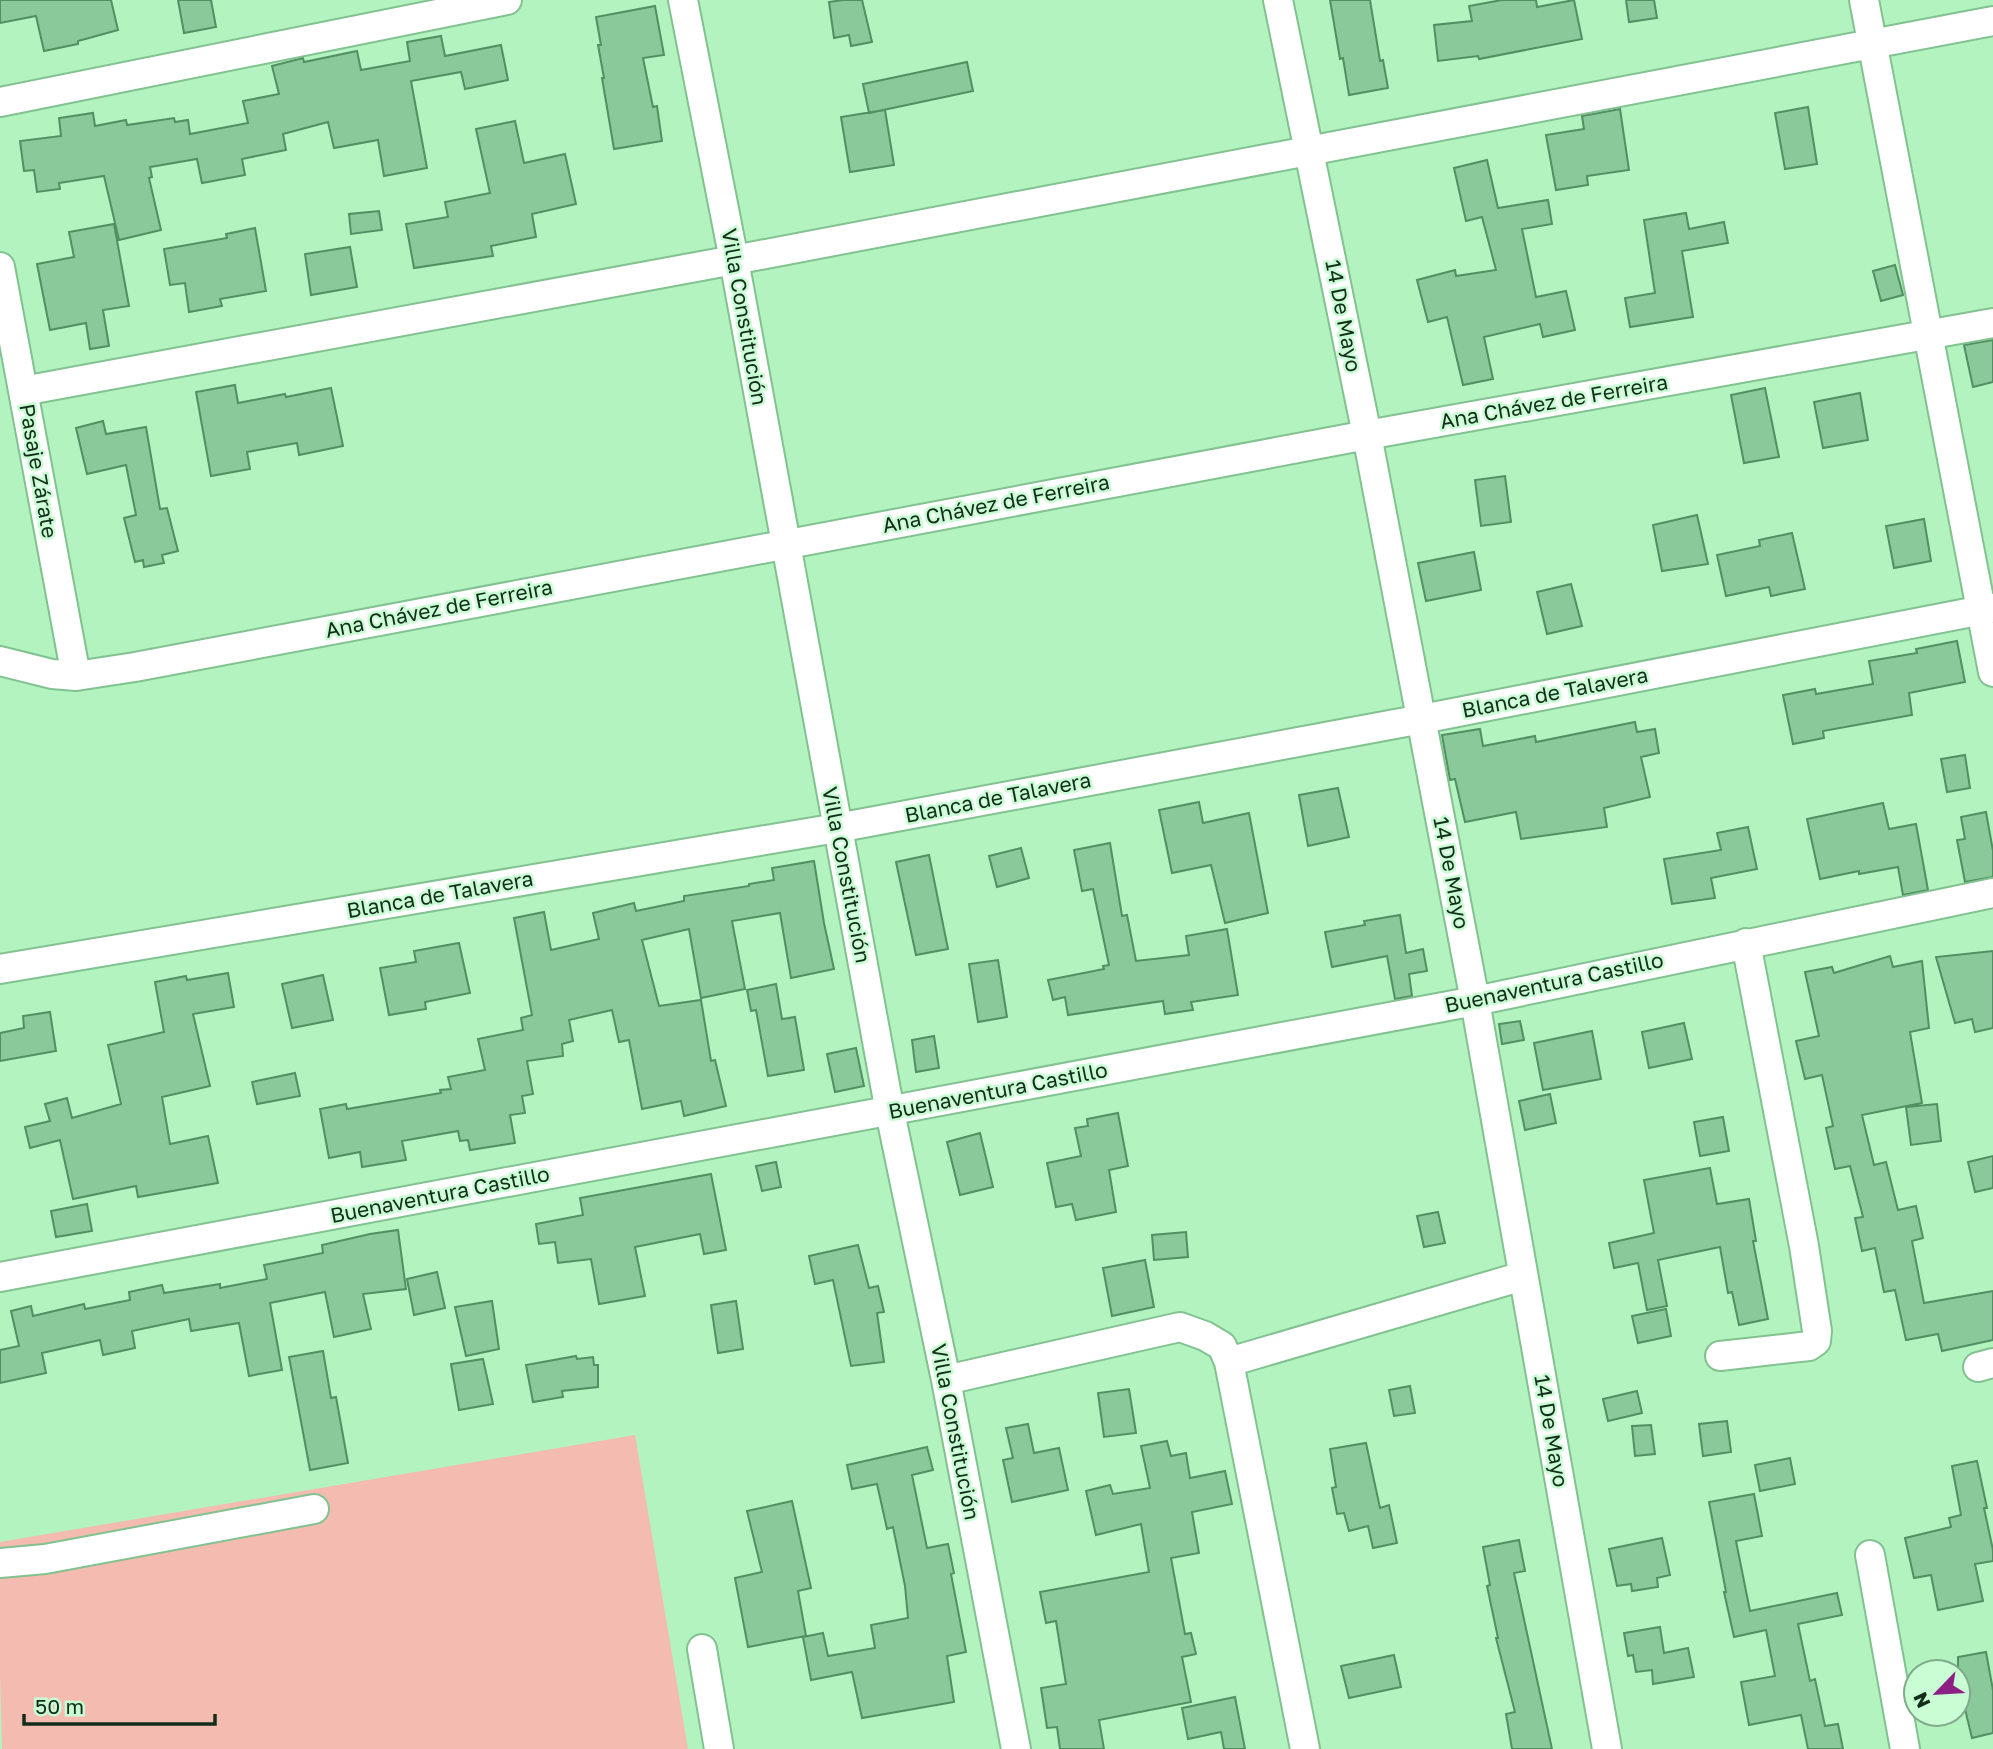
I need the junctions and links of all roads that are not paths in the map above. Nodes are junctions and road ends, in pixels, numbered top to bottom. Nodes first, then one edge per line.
1 (507, 0) edge
2 (683, 0) edge
3 (1278, 0) edge
4 (1864, 0) edge
5 (1993, 21) edge
6 (1873, 44) junction
7 (0, 102) edge
8 (1309, 151) junction
9 (734, 260) junction
10 (0, 267) edge
11 (1993, 323) edge
12 (1928, 336) junction
13 (23, 391) junction
14 (1367, 435) junction
15 (786, 544) junction
16 (1987, 610) edge
17 (0, 661) edge
18 (1993, 672) edge
19 (76, 676) junction
20 (1422, 719) junction
21 (837, 828) junction
22 (1993, 893) edge
23 (1746, 943) junction
24 (0, 969) edge
25 (1475, 1001) junction
26 (890, 1111) junction
27 (1523, 1276) junction
28 (0, 1277) edge
29 (1720, 1356) dead end
30 (1230, 1362) junction
31 (946, 1380) junction
32 (314, 1509) dead end
33 (1870, 1555) dead end
34 (0, 1563) edge
35 (702, 1649) dead end
36 (719, 1749) edge
37 (1016, 1749) edge
38 (1305, 1749) edge
39 (1607, 1749) edge
40 (1905, 1749) edge

1 - 7 street
2 - 9 street, Villa Constitución
3 - 8 street, 14 De Mayo
4 - 6 street
5 - 6 street
6 - 8 street
6 - 12 street
8 - 9 street
8 - 14 street, 14 De Mayo
9 - 13 street
9 - 15 street, Villa Constitución
10 - 13 street, Pasaje Zárate
11 - 12 street, Ana Chávez de Ferreira
12 - 14 street, Ana Chávez de Ferreira
12 - 16 street
13 - 19 street, Pasaje Zárate
14 - 15 street, Ana Chávez de Ferreira
14 - 20 street, 14 De Mayo
15 - 19 street, Ana Chávez de Ferreira
15 - 21 street, Villa Constitución
16 - 18 street
16 - 20 street, Blanca de Talavera
17 - 19 street, Ana Chávez de Ferreira
20 - 21 street, Blanca de Talavera
20 - 25 street, 14 De Mayo
21 - 24 street, Blanca de Talavera
21 - 26 street, Villa Constitución
22 - 23 street, Buenaventura Castillo
23 - 25 street, Buenaventura Castillo
23 - 29 street
25 - 26 street, Buenaventura Castillo
25 - 27 street, 14 De Mayo
26 - 28 street, Buenaventura Castillo
26 - 31 street, Villa Constitución
27 - 30 street
27 - 39 street, 14 De Mayo
30 - 31 street
30 - 38 street
31 - 37 street, Villa Constitución
32 - 34 street
33 - 40 street
35 - 36 street

